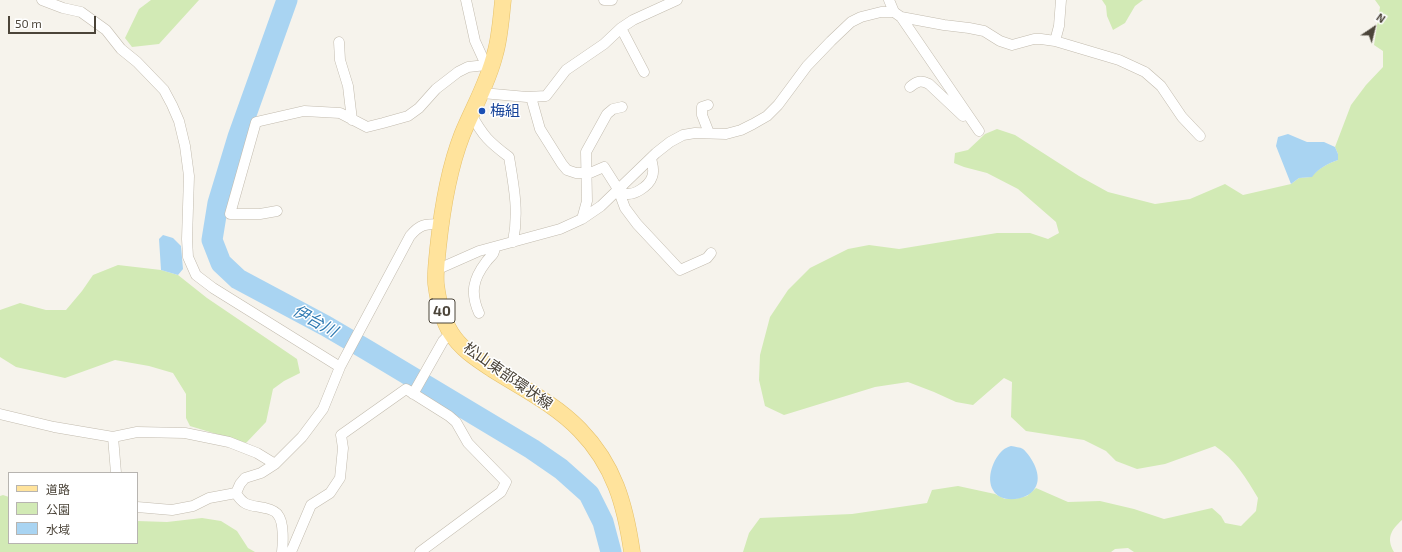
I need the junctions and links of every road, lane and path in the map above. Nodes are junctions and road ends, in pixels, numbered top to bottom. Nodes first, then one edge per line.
1 (42, 0) edge
2 (466, 0) edge
3 (503, 0) edge
4 (604, 0) edge
5 (612, 0) edge
6 (676, 0) edge
7 (889, 0) edge
8 (1061, 0) edge
9 (897, 14) junction
10 (621, 28) junction
11 (1055, 41) junction
12 (339, 42) dead end
13 (489, 66) junction
14 (644, 72) dead end
15 (910, 87) dead end
16 (482, 93) junction
17 (531, 96) junction
18 (708, 105) dead end
19 (622, 107) dead end
20 (471, 114) junction
21 (352, 120) junction
22 (709, 133) junction
23 (1200, 136) dead end
24 (651, 158) junction
25 (586, 173) junction
26 (618, 189) junction
27 (277, 211) dead end
28 (582, 219) junction
29 (440, 224) junction
30 (512, 242) junction
31 (495, 247) junction
32 (711, 253) dead end
33 (436, 270) junction
34 (479, 313) dead end
35 (451, 333) junction
36 (340, 367) junction
37 (414, 392) junction
38 (0, 414) edge
39 (113, 437) junction
40 (275, 464) junction
41 (116, 472) edge
42 (236, 493) junction
43 (138, 508) edge
44 (282, 552) edge
45 (291, 552) edge
46 (420, 552) edge
47 (632, 552) edge

1 - 36 street
2 - 13 street
3 - 13 main road, 松山東部環状線 / 40
4 - 5 street
6 - 10 street
7 - 9 street
8 - 11 street
9 - 11 street
9 - 15 street
9 - 22 street
10 - 14 street
10 - 17 street
11 - 23 street
12 - 21 street
13 - 16 main road, 松山東部環状線 / 40
13 - 21 street
16 - 17 street
16 - 20 main road, 松山東部環状線 / 40
17 - 25 street
18 - 22 street
19 - 25 street
20 - 29 main road, 松山東部環状線 / 40
20 - 30 street
21 - 27 street
22 - 24 street
24 - 26 street
24 - 26 street
25 - 26 street
25 - 28 street
26 - 28 street
26 - 32 street
28 - 30 street
29 - 33 main road, 松山東部環状線 / 40
29 - 36 street
30 - 31 street
31 - 33 street
31 - 34 street
33 - 35 main road, 松山東部環状線 / 40
35 - 37 street
35 - 47 main road, 松山東部環状線 / 40
36 - 40 street
37 - 45 street
37 - 46 street
38 - 39 street
39 - 40 street
39 - 41 street
40 - 42 street
42 - 43 street
42 - 44 street

